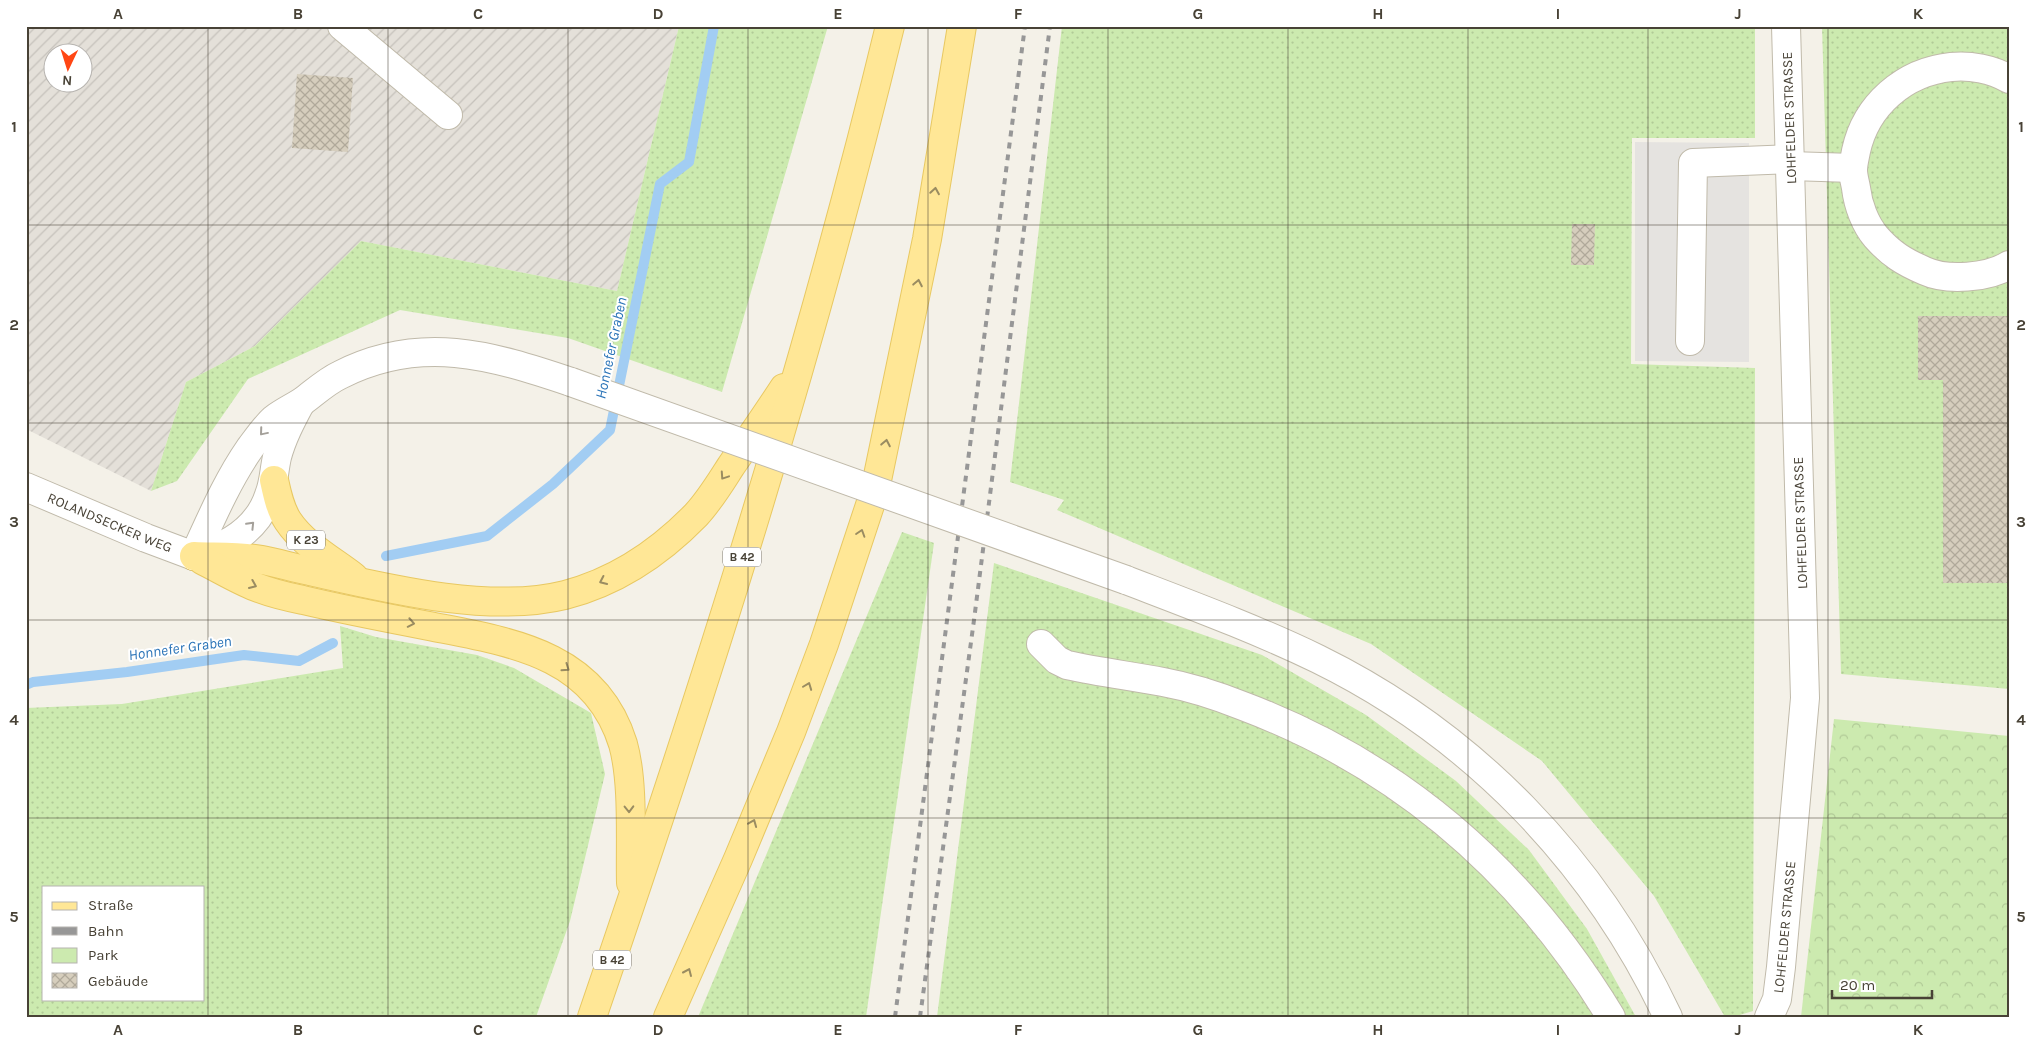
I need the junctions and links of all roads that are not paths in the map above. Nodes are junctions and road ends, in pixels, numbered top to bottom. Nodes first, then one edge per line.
1 (342, 26) edge
2 (890, 26) edge
3 (962, 26) edge
4 (1786, 26) edge
5 (2009, 79) edge
6 (448, 115) dead end
7 (1790, 163) junction
8 (1853, 168) junction
9 (2009, 265) edge
10 (1690, 341) dead end
11 (800, 364) junction
12 (301, 402) junction
13 (274, 480) junction
14 (26, 488) edge
15 (875, 490) junction
16 (194, 556) junction
17 (361, 582) junction
18 (1041, 644) dead end
19 (631, 904) junction
20 (592, 1017) edge
21 (668, 1017) edge
22 (1611, 1017) edge
23 (1668, 1017) edge
24 (1769, 1017) edge

1 - 6 street
2 - 11 main road, B 42
15 -> 3 main road
4 - 7 street, LOHFELDER STRASSE
5 - 8 street
7 - 8 street
7 - 10 street
7 - 24 street, LOHFELDER STRASSE
8 - 9 street
11 -> 17 main road
11 - 19 main road, B 42
12 - 13 street, K 23
12 - 15 street, K 23, bridge
12 -> 16 street, K 23
16 -> 13 street, K 23
13 - 17 main road, K 23
14 - 16 street, ROLANDSECKER WEG
21 -> 15 main road
15 - 23 street, K 23, bridge
16 - 17 main road
16 -> 19 main road
18 - 22 street
19 - 20 main road, B 42

